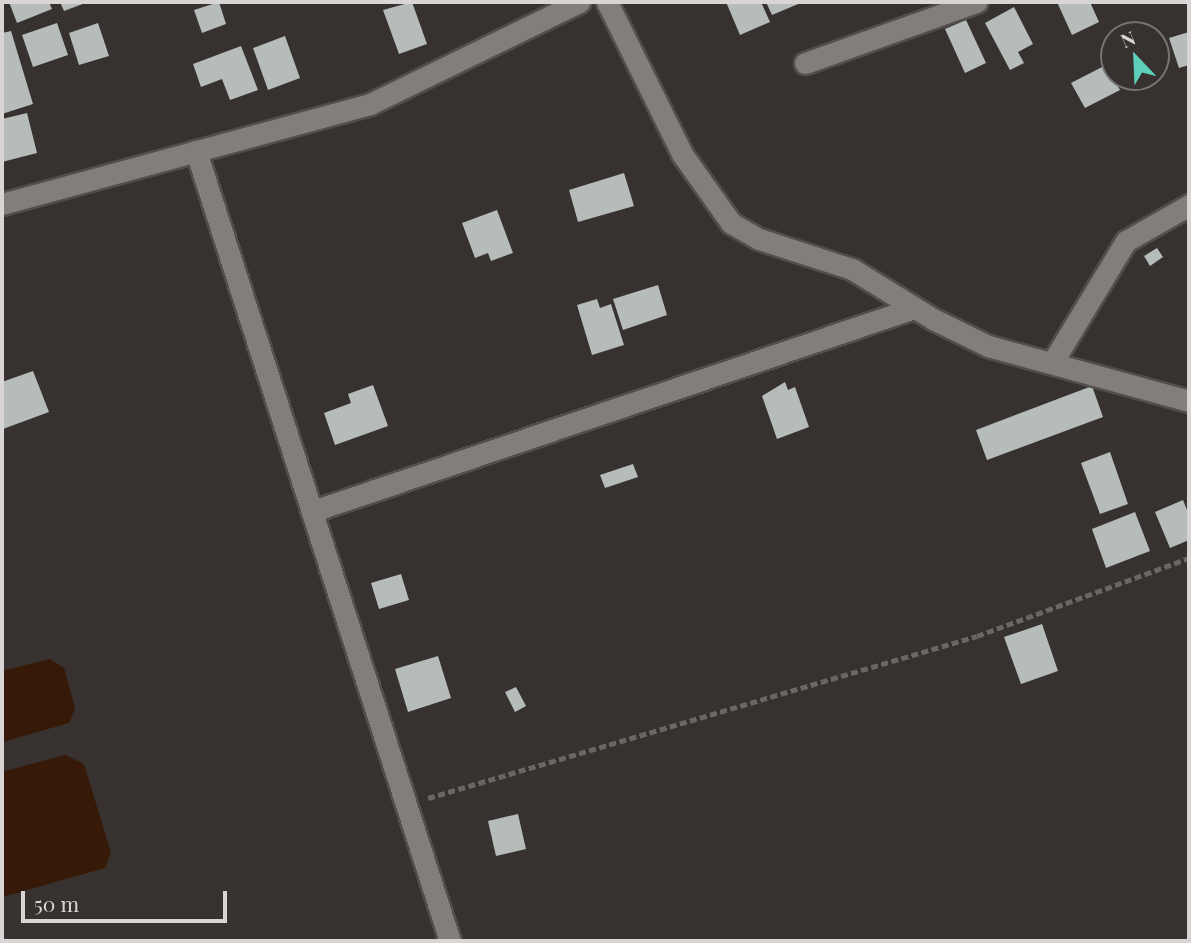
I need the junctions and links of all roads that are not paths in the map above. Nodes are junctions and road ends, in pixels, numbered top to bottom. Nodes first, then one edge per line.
1 (579, 2) edge
2 (607, 2) edge
3 (976, 2) edge
4 (805, 63) dead end
5 (196, 151) junction
6 (2, 204) edge
7 (1189, 205) edge
8 (914, 307) junction
9 (1052, 363) junction
10 (1189, 401) edge
11 (313, 511) junction
12 (450, 941) edge

1 - 5 street
2 - 8 street
3 - 4 street
5 - 6 street
5 - 11 street
7 - 9 street
8 - 9 street
8 - 11 street
9 - 10 street
11 - 12 street

